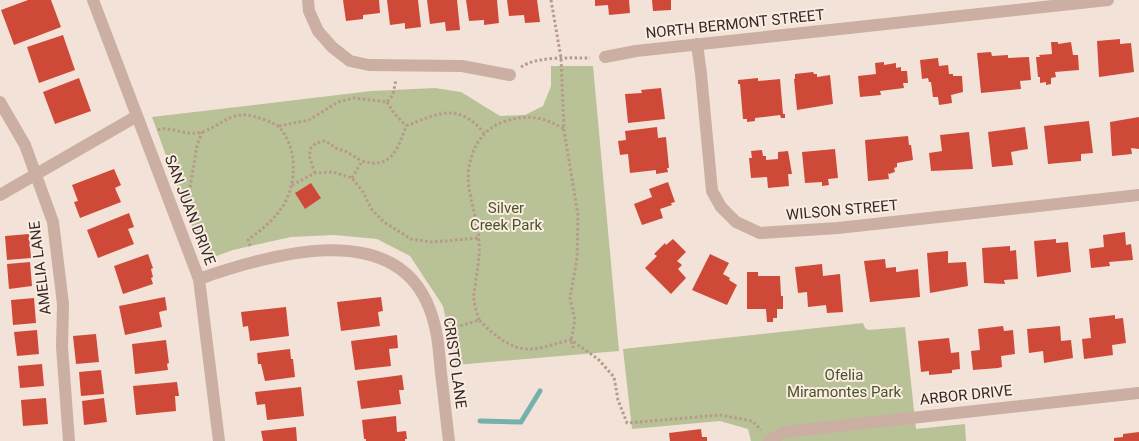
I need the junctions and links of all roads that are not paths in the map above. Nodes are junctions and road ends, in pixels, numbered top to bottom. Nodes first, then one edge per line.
1 (93, 0) edge
2 (308, 0) edge
3 (1108, 0) edge
4 (697, 44) junction
5 (605, 57) road end
6 (510, 75) road end
7 (0, 102) edge
8 (137, 116) junction
9 (36, 174) junction
10 (0, 195) edge
11 (1139, 195) edge
12 (199, 279) junction
13 (1139, 393) edge
14 (770, 440) edge
15 (69, 441) edge
16 (219, 441) edge
17 (449, 441) edge

1 - 8 street, SAN JUAN DRIVE
2 - 6 street
3 - 4 street, NORTH BERMONT STREET
4 - 5 street, NORTH BERMONT STREET
4 - 11 street, WILSON STREET
7 - 9 street, AMELIA LANE
8 - 9 street
8 - 12 street, SAN JUAN DRIVE
9 - 10 street
9 - 15 street, AMELIA LANE
12 - 16 street, SAN JUAN DRIVE
12 - 17 street, CRISTO LANE
13 - 14 street, ARBOR DRIVE

